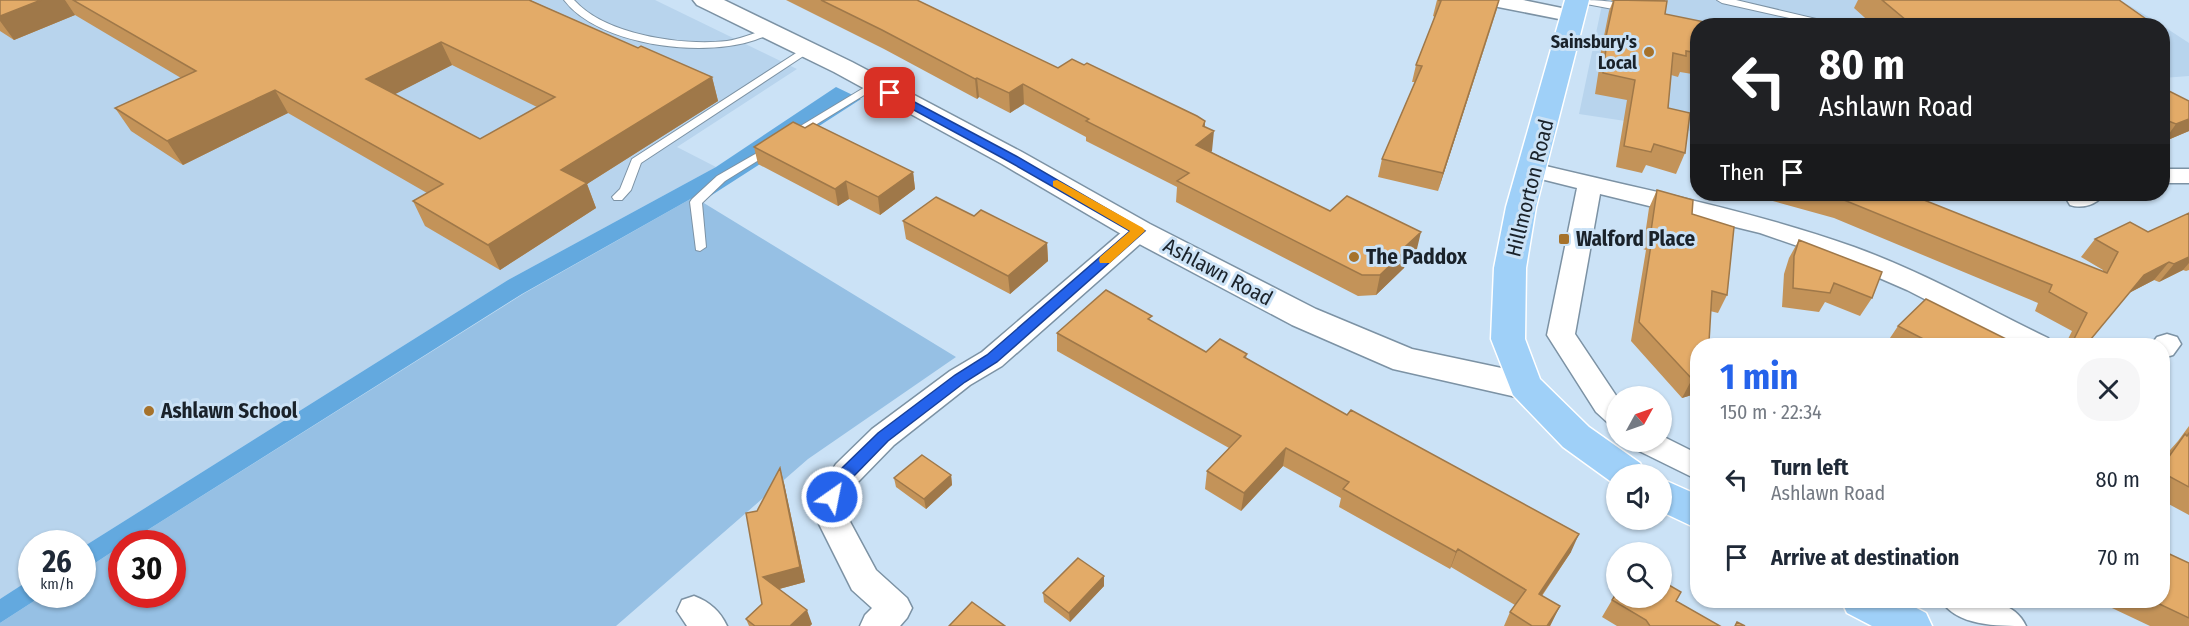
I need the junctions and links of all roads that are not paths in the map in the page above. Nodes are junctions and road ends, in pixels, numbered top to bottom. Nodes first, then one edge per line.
1 (569, 0) edge
2 (705, 0) edge
3 (1493, 0) edge
4 (1722, 0) edge
5 (1780, 0) edge
6 (1577, 5) edge
7 (1640, 12) edge
8 (1781, 13) junction
9 (1804, 18) edge
10 (771, 31) junction
11 (807, 49) junction
12 (875, 84) junction
13 (1533, 170) junction
14 (2170, 176) edge
15 (2189, 176) edge
16 (1590, 185) junction
17 (618, 197) dead end
18 (1139, 231) junction
19 (700, 247) dead end
20 (2024, 338) edge
21 (1525, 386) junction
22 (1606, 404) edge
23 (1667, 452) edge
24 (1613, 464) edge
25 (1690, 464) edge
26 (1672, 499) edge
27 (1690, 509) edge
28 (1877, 608) edge
29 (1974, 608) edge
30 (878, 626) edge
31 (1911, 626) edge
32 (2009, 626) edge

1 - 10 lane
2 - 10 main road, Ashlawn Road
3 - 6 street
4 - 8 lane
5 - 8 lane
6 - 7 lane
6 - 13 highway, Hillmorton Road
8 - 9 lane
10 - 11 main road, Ashlawn Road
11 - 12 main road, Ashlawn Road
11 - 17 lane
12 - 18 main road, Ashlawn Road
12 - 19 lane
13 - 16 street
13 - 21 highway, Hillmorton Road
14 - 15 street
16 - 20 street
16 - 22 street
18 - 21 main road, Ashlawn Road
18 - 30 street
21 - 24 highway, Hillmorton Road
23 - 25 street
26 - 27 highway
28 - 31 highway
29 - 32 street

